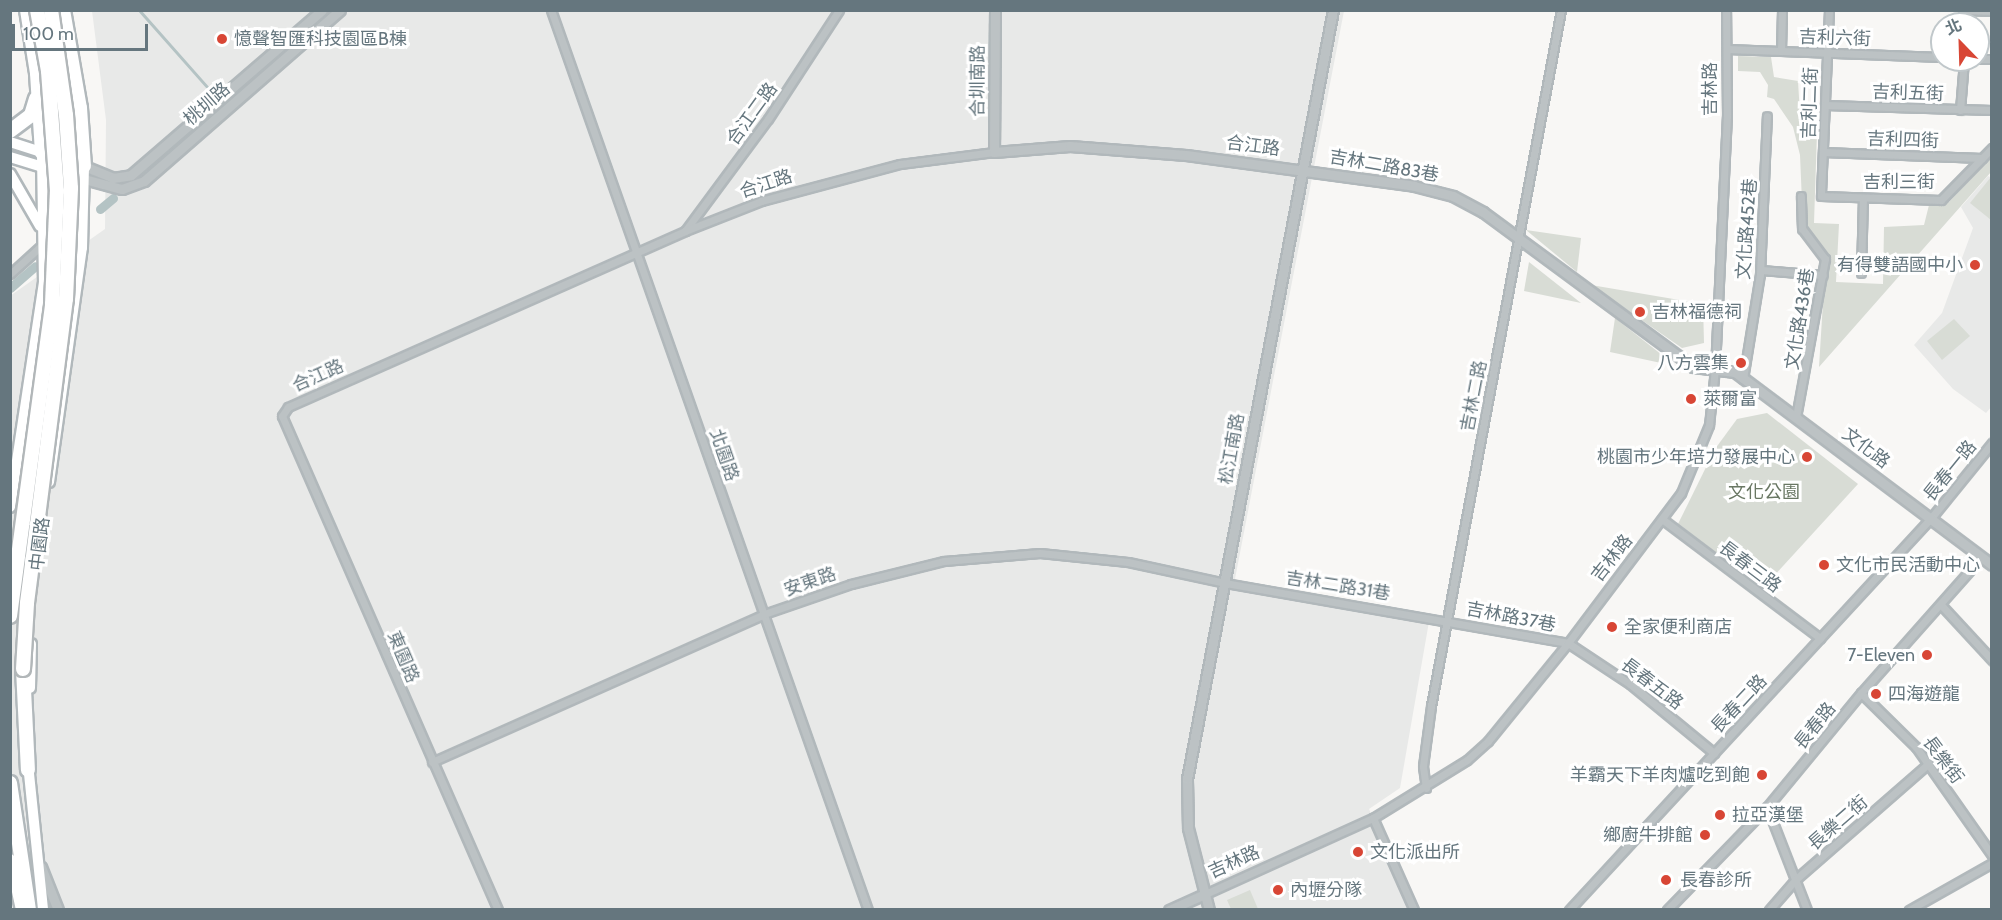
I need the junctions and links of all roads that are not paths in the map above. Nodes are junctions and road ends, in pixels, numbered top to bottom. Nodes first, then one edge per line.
1 (27, 10) edge
2 (37, 10) edge
3 (43, 10) edge
4 (51, 10) edge
5 (63, 10) edge
6 (322, 10) edge
7 (340, 10) edge
8 (552, 10) edge
9 (839, 10) edge
10 (995, 10) edge
11 (1332, 10) edge
12 (1562, 10) edge
13 (1726, 10) edge
14 (1782, 10) edge
15 (1828, 10) edge
16 (1965, 11) edge
17 (1992, 11) edge
18 (1726, 49) junction
19 (1781, 51) junction
20 (1827, 53) junction
21 (1930, 57) edge
22 (1963, 72) edge
23 (37, 73) junction
24 (1825, 105) junction
25 (1960, 110) junction
26 (1992, 111) edge
27 (1767, 116) dead end
28 (10, 131) edge
29 (10, 142) edge
30 (1992, 148) edge
31 (994, 152) junction
32 (42, 153) junction
33 (1823, 153) junction
34 (10, 157) edge
35 (1982, 158) junction
36 (64, 166) junction
37 (43, 167) junction
38 (1301, 168) junction
39 (84, 172) junction
40 (10, 174) edge
41 (1801, 196) dead end
42 (1821, 196) joint
43 (1863, 198) junction
44 (41, 228) junction
45 (685, 231) junction
46 (1520, 240) junction
47 (42, 244) junction
48 (637, 253) junction
49 (1761, 270) junction
50 (1861, 273) dead end
51 (10, 274) edge
52 (1823, 275) junction
53 (68, 350) junction
54 (1715, 369) junction
55 (1743, 379) junction
56 (282, 416) joint
57 (1796, 417) junction
58 (1992, 443) edge
59 (10, 507) edge
60 (1931, 518) junction
61 (1662, 519) junction
62 (1981, 558) junction
63 (1992, 565) edge
64 (1225, 583) junction
65 (1942, 606) junction
66 (764, 614) junction
67 (10, 616) edge
68 (1447, 620) junction
69 (1820, 638) junction
70 (1568, 643) junction
71 (1992, 660) edge
72 (1861, 693) junction
73 (1714, 753) junction
74 (432, 762) junction
75 (1929, 763) junction
76 (28, 770) junction
77 (10, 783) edge
78 (1426, 788) junction
79 (1767, 807) junction
80 (1373, 818) junction
81 (34, 849) junction
82 (1992, 855) edge
83 (10, 859) edge
84 (1992, 863) edge
85 (1797, 879) junction
86 (1203, 895) junction
87 (21, 909) edge
88 (29, 909) edge
89 (43, 909) edge
90 (58, 909) edge
91 (498, 909) edge
92 (868, 909) edge
93 (1169, 909) edge
94 (1209, 909) edge
95 (1414, 909) edge
96 (1569, 909) edge
97 (1667, 909) edge
98 (1769, 909) edge
99 (1806, 909) edge
100 (1909, 909) edge

1 - 23 highway
2 - 67 highway, bridge
3 - 36 highway
4 - 76 highway, bridge
5 - 39 highway
6 - 39 street, 桃圳路
7 - 39 street, 桃圳路
8 - 48 street, 北園路
9 - 45 street, 合江二路
10 - 31 street, 合圳南路
11 - 38 street, 松江南路
12 - 46 street, 吉林二路
13 - 18 street, 吉林路
14 - 19 street
15 - 20 street, 吉利二街
16 - 17 street
18 - 19 street, 吉利六街
18 - 54 street, 吉林路
19 - 20 street, 吉利六街
20 - 21 street, 吉利六街
20 - 24 street, 吉利二街
22 - 25 street
23 - 28 highway
23 - 32 highway
24 - 25 street, 吉利五街
24 - 33 street, 吉利二街
25 - 26 street, 吉利五街
27 - 49 street, 文化路452巷
29 - 32 main road
30 - 35 street, 吉利三街
31 - 38 street, 合江路
31 - 45 street, 合江路
32 - 36 main road
32 - 37 main road, 中園路
33 - 35 street, 吉利四街
33 - 42 street, 吉利二街
34 - 37 main road
35 - 43 street, 吉利三街
36 - 37 main road
36 - 39 main road
36 - 53 main road
37 - 44 main road, 中園路
38 - 46 street, 吉林二路83巷
38 - 64 street, 松江南路
39 - 53 main road, 中園路
40 - 44 main road
41 - 52 street, 文化路436巷
42 - 43 street, 吉利三街
43 - 50 street
44 - 47 main road, 中園路
45 - 48 street, 合江路
46 - 54 street, 吉林二路83巷
46 - 68 street, 吉林二路
47 - 51 street
47 - 59 main road, 中園路
48 - 56 street, 合江路
48 - 66 street, 北園路
49 - 52 street
49 - 55 street, 文化路452巷
52 - 57 street, 文化路436巷
53 - 76 main road, 中園路
54 - 55 street, 文化路
54 - 61 street, 吉林路
55 - 57 street, 文化路
56 - 74 street, 東園路
57 - 60 street, 文化路
58 - 60 street, 長春一路
60 - 62 street, 文化路
60 - 69 street, 長春二路
61 - 69 street, 長春三路
61 - 70 street, 吉林路
62 - 63 street, 文化路
62 - 65 street, 長春路
64 - 66 street, 安東路
64 - 68 street, 吉林二路31巷
64 - 86 street, 松江南路
65 - 71 street
65 - 72 street, 長春路
66 - 74 street, 安東路
66 - 92 street, 北園路
68 - 70 street, 吉林路37巷
68 - 78 street, 吉林二路
69 - 73 street, 長春二路
70 - 73 street, 長春五路
70 - 78 street, 吉林路
72 - 75 street, 長樂街
72 - 79 street, 長春路
73 - 96 street, 長春二路
74 - 91 street, 東園路
75 - 82 street, 長樂街
75 - 85 street, 長樂二街
76 - 81 main road, 中園路
77 - 88 highway
78 - 80 street, 吉林路
79 - 85 street
79 - 97 street, 長春路
80 - 86 street, 吉林路
80 - 95 street
81 - 89 main road, 中園路
81 - 90 street
83 - 87 main road
84 - 100 street
85 - 98 street, 長樂二街
85 - 99 street
86 - 93 street, 吉林路
86 - 94 street, 松江南路

